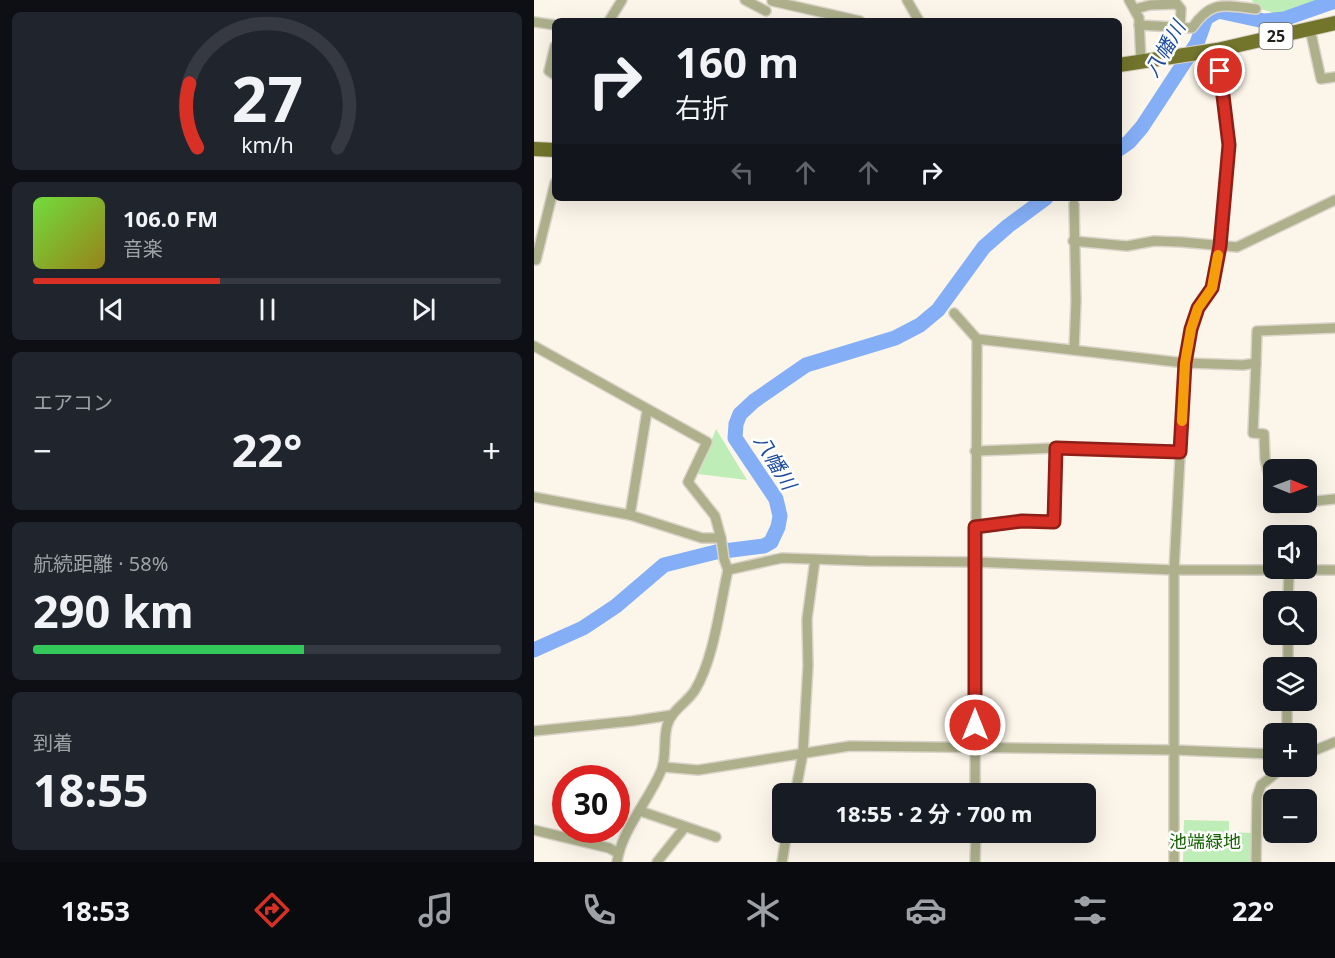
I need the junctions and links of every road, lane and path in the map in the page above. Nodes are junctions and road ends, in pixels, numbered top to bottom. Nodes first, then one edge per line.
1 (622, 0) edge
2 (744, 0) edge
3 (772, 0) edge
4 (906, 0) edge
5 (1130, 0) edge
6 (1134, 9) junction
7 (1256, 9) dead end
8 (766, 11) junction
9 (611, 18) edge
10 (762, 18) edge
11 (847, 18) edge
12 (917, 18) edge
13 (534, 22) edge
14 (1335, 23) edge
15 (552, 25) edge
16 (1139, 26) junction
17 (1180, 28) junction
18 (1310, 29) junction
19 (1217, 50) junction
20 (552, 58) edge
21 (1141, 62) junction
22 (1122, 65) edge
23 (552, 73) edge
24 (1335, 77) edge
25 (534, 149) edge
26 (552, 150) edge
27 (552, 195) edge
28 (1335, 200) edge
29 (1074, 204) dead end
30 (1073, 241) junction
31 (1220, 246) junction
32 (536, 260) dead end
33 (954, 313) dead end
34 (1335, 328) edge
35 (977, 339) junction
36 (534, 346) edge
37 (1074, 350) junction
38 (1185, 363) junction
39 (1256, 363) junction
40 (647, 411) junction
41 (1056, 448) junction
42 (975, 451) junction
43 (1180, 452) junction
44 (1265, 459) edge
45 (534, 497) edge
46 (1335, 499) edge
47 (1317, 501) edge
48 (630, 515) junction
49 (975, 527) junction
50 (721, 542) junction
51 (815, 560) junction
52 (975, 562) junction
53 (728, 570) junction
54 (1174, 570) junction
55 (1263, 570) edge
56 (1317, 570) edge
57 (1335, 570) edge
58 (672, 715) junction
59 (534, 731) edge
60 (1335, 742) edge
61 (975, 748) junction
62 (1317, 749) edge
63 (1174, 750) junction
64 (803, 753) junction
65 (1263, 754) edge
66 (663, 767) junction
67 (1271, 777) edge
68 (797, 783) edge
69 (975, 783) edge
70 (639, 811) junction
71 (685, 826) junction
72 (534, 830) edge
73 (716, 837) dead end
74 (785, 843) edge
75 (976, 843) edge
76 (618, 857) edge
77 (657, 862) edge
78 (782, 862) edge
79 (975, 862) edge
80 (1174, 862) edge
81 (1256, 862) edge

1 - 9 street
2 - 8 street
3 - 8 street
3 - 11 street
4 - 12 street
5 - 6 street
6 - 16 street
6 - 17 street
7 - 17 street
8 - 10 street
13 - 15 street
14 - 18 main road, 25
16 - 17 street
16 - 21 street
18 - 19 main road, 25
18 - 24 street
19 - 21 main road, 25
19 - 31 street
20 - 23 street
21 - 22 main road, 25
25 - 26 main road
27 - 32 street
28 - 31 street
29 - 30 street
30 - 31 street
30 - 37 street
31 - 38 street
33 - 35 street
34 - 39 street
35 - 37 street
35 - 42 street
36 - 40 street
37 - 38 street
38 - 39 street
38 - 43 street
39 - 44 street
40 - 48 street
40 - 50 street
41 - 42 street
41 - 43 street
41 - 49 street
42 - 49 street
43 - 54 street
45 - 48 street
46 - 47 street
48 - 50 street
49 - 52 street
50 - 53 street
51 - 52 street
51 - 53 street
51 - 64 street
52 - 54 street
52 - 61 street
53 - 58 street
54 - 55 street
54 - 63 street
56 - 57 street
58 - 59 street
58 - 66 street
60 - 62 street
61 - 63 street
61 - 64 street
61 - 69 street
63 - 65 street
63 - 80 street
64 - 66 street
64 - 68 street
66 - 70 street
67 - 81 street
70 - 71 street
70 - 76 street
71 - 73 street
71 - 77 street
72 - 76 street
74 - 78 street
75 - 79 street

